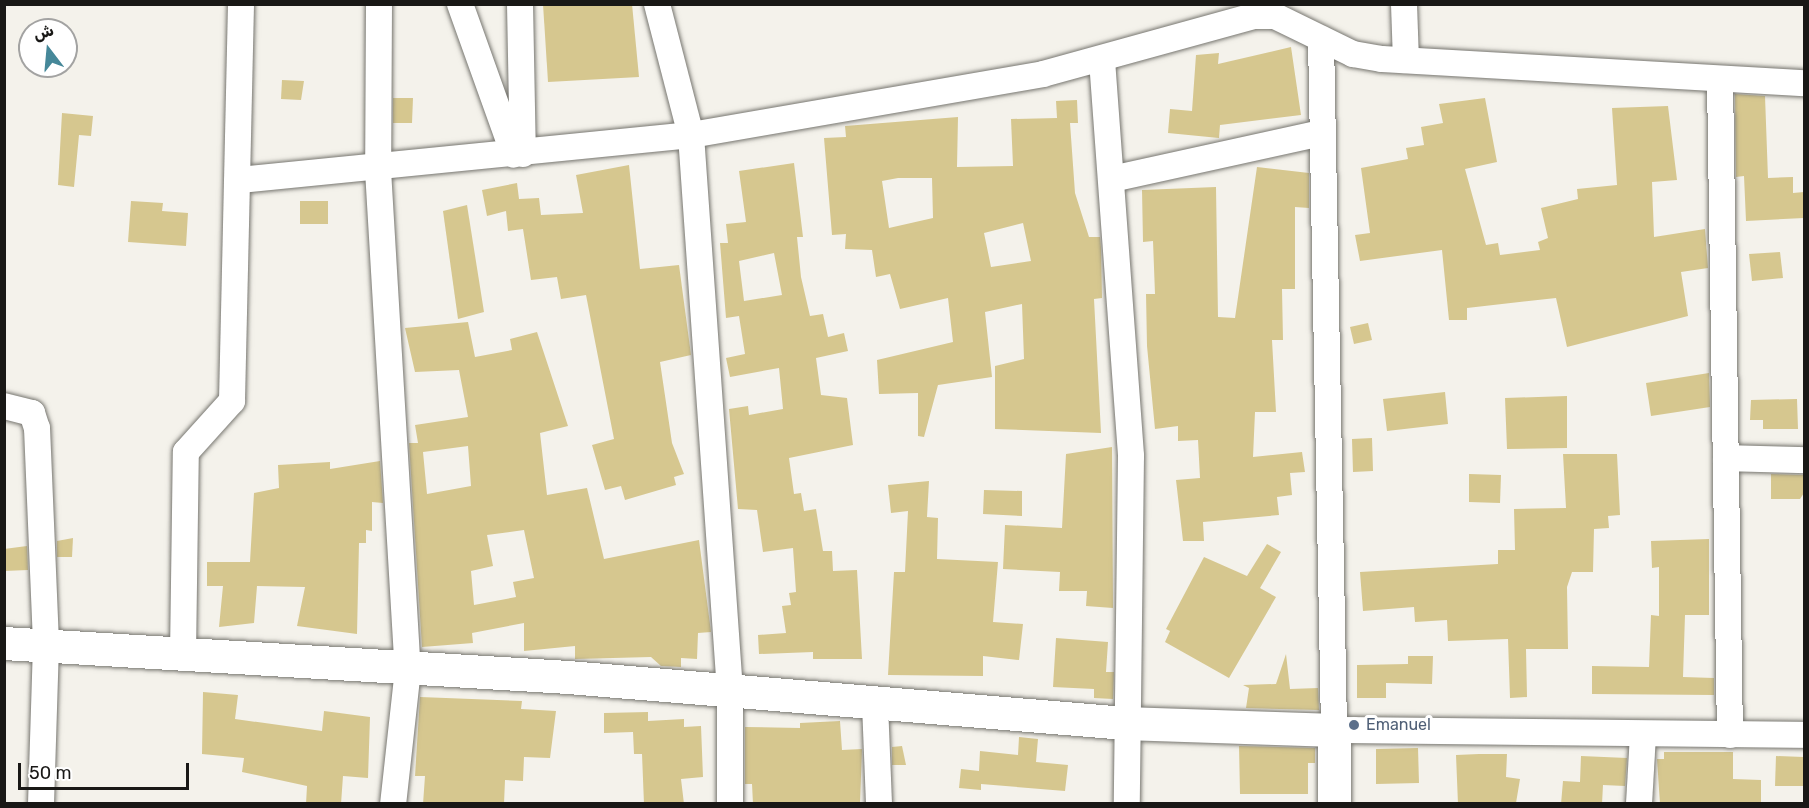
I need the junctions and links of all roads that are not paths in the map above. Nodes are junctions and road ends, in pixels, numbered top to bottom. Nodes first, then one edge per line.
1 (241, 4) edge
2 (379, 4) edge
3 (460, 4) edge
4 (520, 4) edge
5 (657, 4) edge
6 (1404, 4) edge
7 (1287, 12) edge
8 (1321, 39) junction
9 (1102, 60) junction
10 (1406, 60) junction
11 (1720, 79) junction
12 (1804, 83) edge
13 (1322, 133) junction
14 (691, 135) junction
15 (518, 155) junction
16 (378, 170) junction
17 (1112, 179) junction
18 (240, 180) junction
19 (4, 406) edge
20 (1726, 458) junction
21 (1804, 460) edge
22 (4, 643) edge
23 (46, 645) junction
24 (183, 655) junction
25 (408, 669) junction
26 (730, 691) junction
27 (875, 704) junction
28 (1125, 723) junction
29 (1334, 730) junction
30 (1643, 734) junction
31 (1730, 735) junction
32 (1804, 735) edge
33 (41, 804) edge
34 (393, 804) edge
35 (730, 804) edge
36 (879, 804) edge
37 (1127, 804) edge
38 (1334, 804) edge
39 (1639, 804) edge

1 - 18 street
2 - 16 street
3 - 15 street
4 - 15 street
5 - 14 street
6 - 10 street
7 - 8 street
7 - 9 street
8 - 10 street
8 - 13 street
9 - 14 street
9 - 17 street
10 - 11 street
11 - 12 street
11 - 20 street
13 - 17 street
13 - 29 street
14 - 15 street
14 - 26 street
15 - 16 street
16 - 18 street
16 - 25 street
17 - 28 street
18 - 24 street
19 - 23 street
20 - 21 street
20 - 31 street
22 - 23 street
23 - 24 street
23 - 33 street
24 - 25 street
25 - 26 street
25 - 34 street
26 - 27 street
26 - 35 street
27 - 28 street
27 - 36 street
28 - 29 street
28 - 37 street
29 - 30 street
29 - 38 street
30 - 31 street
30 - 39 street
31 - 32 street

